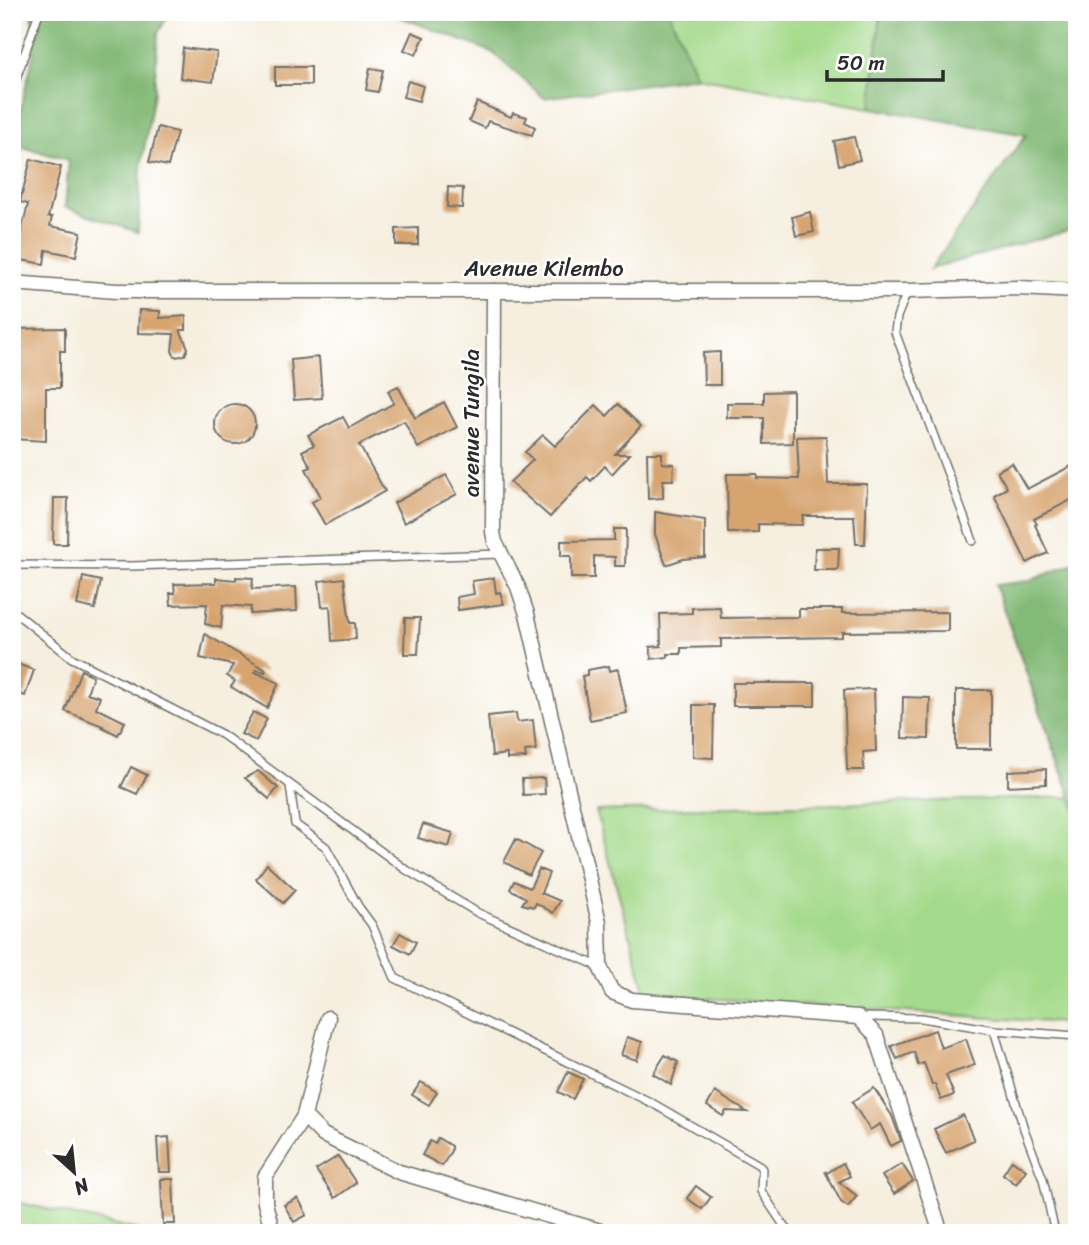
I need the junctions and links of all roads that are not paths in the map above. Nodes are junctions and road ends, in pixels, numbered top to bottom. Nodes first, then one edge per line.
1 (38, 12) edge
2 (12, 98) edge
3 (12, 283) edge
4 (494, 291) junction
5 (908, 291) junction
6 (1077, 292) edge
7 (973, 541) dead end
8 (500, 554) junction
9 (12, 565) edge
10 (12, 610) edge
11 (290, 785) junction
12 (600, 967) junction
13 (858, 1017) junction
14 (328, 1018) dead end
15 (994, 1030) junction
16 (1077, 1036) edge
17 (304, 1116) junction
18 (273, 1233) edge
19 (607, 1233) edge
20 (789, 1233) edge
21 (941, 1233) edge
22 (1055, 1233) edge

1 - 2 lane
3 - 4 street, Avenue Kilembo
4 - 5 street, Avenue Kilembo
4 - 8 street, avenue Tungila
5 - 6 street, Avenue Kilembo
5 - 7 lane
8 - 9 lane
8 - 12 street, avenue Tungila
10 - 11 lane
11 - 12 lane
11 - 20 lane
12 - 13 street
13 - 15 lane
13 - 21 street
14 - 17 street
15 - 16 lane
15 - 22 lane
17 - 18 street
17 - 19 street

